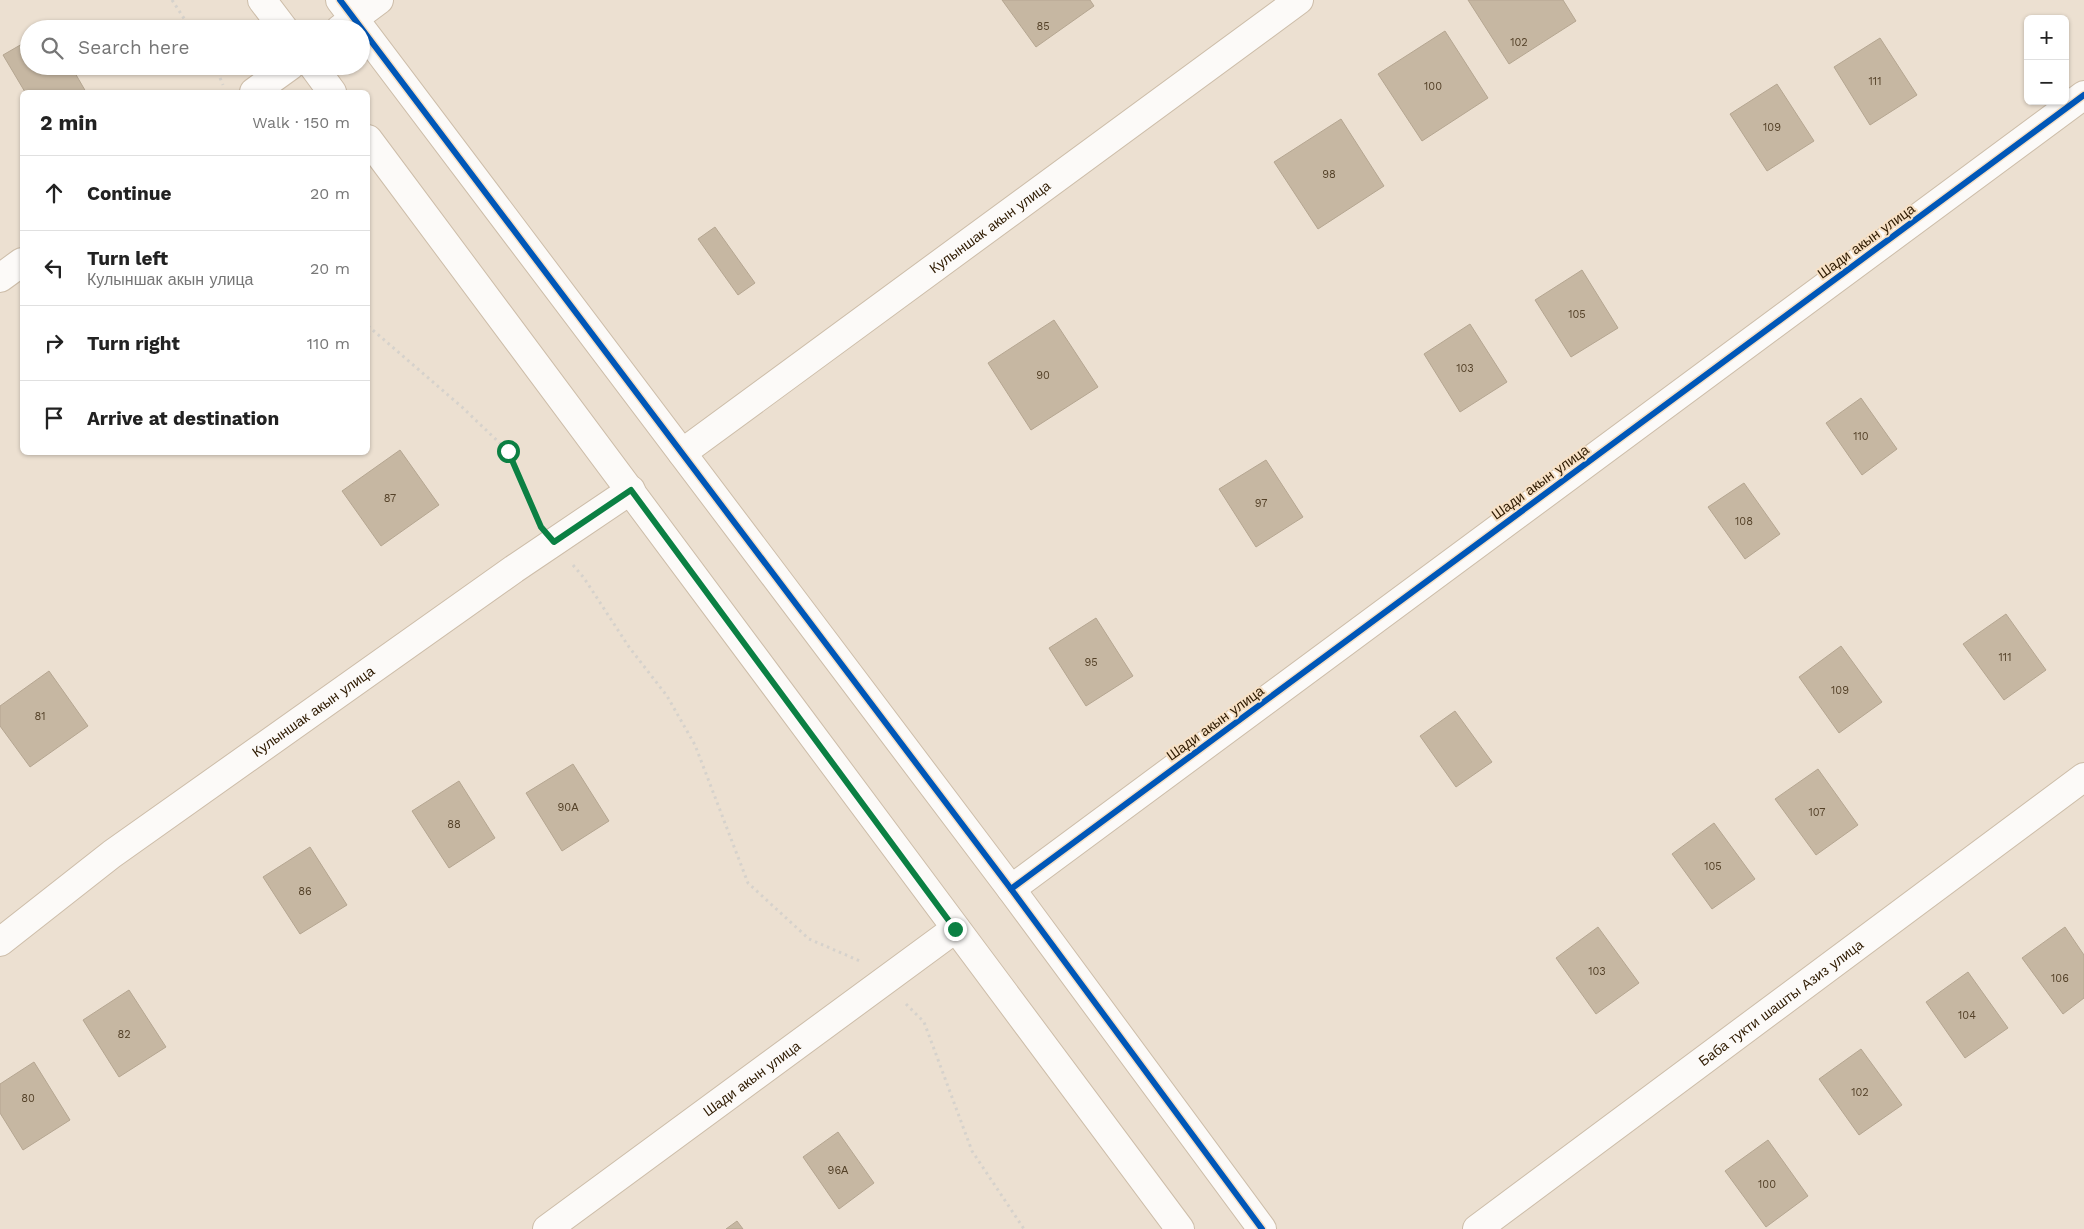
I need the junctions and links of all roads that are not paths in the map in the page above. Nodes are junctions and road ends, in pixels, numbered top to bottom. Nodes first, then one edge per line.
1 (262, 0) edge
2 (379, 0) edge
3 (1299, 0) edge
4 (345, 16) edge
5 (277, 20) edge
6 (370, 48) edge
7 (278, 75) edge
8 (320, 75) edge
9 (257, 90) edge
10 (331, 90) edge
11 (2084, 95) edge
12 (370, 142) edge
13 (20, 263) edge
14 (0, 278) edge
15 (682, 453) junction
16 (631, 490) junction
17 (2084, 777) edge
18 (1011, 889) junction
19 (955, 929) junction
20 (0, 942) edge
21 (547, 1229) edge
22 (1180, 1229) edge
23 (1262, 1229) edge
24 (1477, 1229) edge

1 - 5 street
2 - 4 street
3 - 15 street, Кулыншак акын улица
6 - 15 street
7 - 9 street
8 - 10 street
11 - 18 street, Шади акын улица
12 - 16 street
13 - 14 street
15 - 18 street
16 - 19 street
16 - 20 street, Кулыншак акын улица
17 - 24 street, Баба тукти шашты Азиз улица
18 - 23 street
19 - 21 street, Шади акын улица
19 - 22 street

